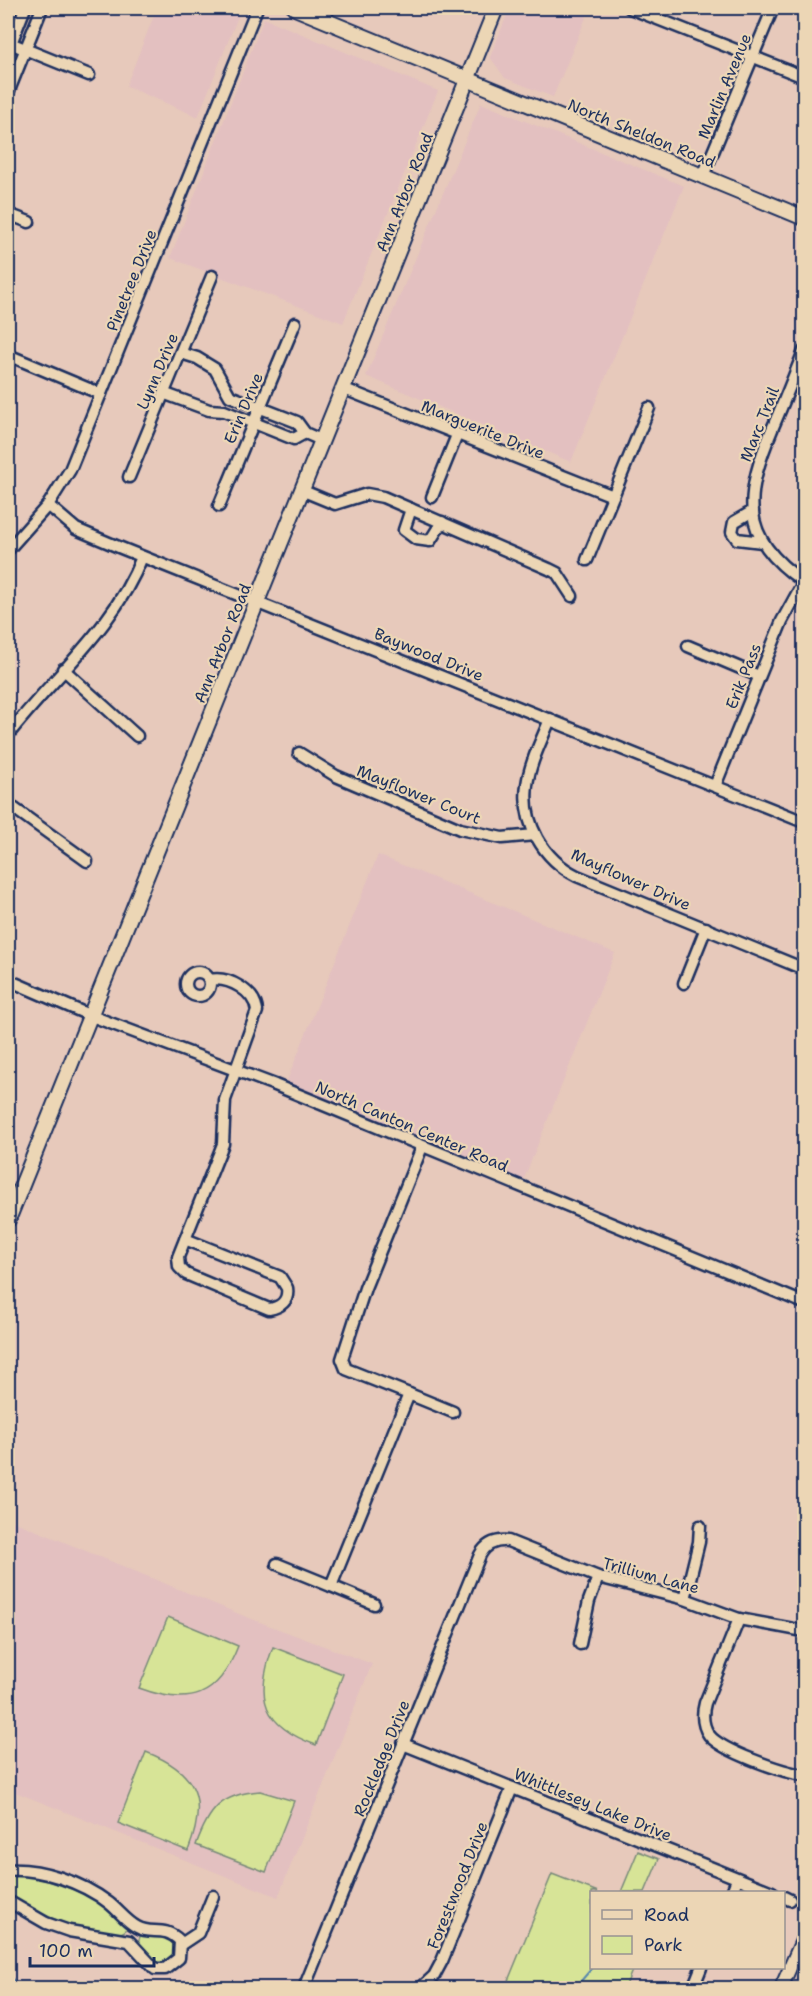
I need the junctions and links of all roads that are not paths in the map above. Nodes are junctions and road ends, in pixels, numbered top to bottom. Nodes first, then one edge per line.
1 (25, 8) edge
2 (42, 8) edge
3 (257, 8) edge
4 (496, 8) edge
5 (630, 8) edge
6 (773, 8) edge
7 (303, 9) edge
8 (327, 13) edge
9 (9, 47) edge
10 (25, 50) junction
11 (753, 57) junction
12 (89, 75) dead end
13 (804, 77) edge
14 (468, 78) junction
15 (8, 93) edge
16 (703, 176) junction
17 (8, 214) edge
18 (804, 218) edge
19 (29, 222) dead end
20 (212, 276) dead end
21 (295, 323) dead end
22 (804, 351) edge
23 (181, 353) junction
24 (8, 355) edge
25 (342, 388) junction
26 (163, 393) junction
27 (101, 394) junction
28 (230, 396) junction
29 (259, 408) junction
30 (649, 408) dead end
31 (224, 411) junction
32 (253, 423) junction
33 (305, 433) junction
34 (457, 435) junction
35 (321, 440) junction
36 (129, 477) dead end
37 (301, 490) junction
38 (613, 496) junction
39 (432, 497) dead end
40 (48, 505) junction
41 (219, 506) dead end
42 (411, 509) junction
43 (753, 511) junction
44 (442, 522) junction
45 (762, 542) junction
46 (8, 550) edge
47 (142, 557) junction
48 (587, 560) dead end
49 (804, 581) edge
50 (572, 596) dead end
51 (256, 602) junction
52 (688, 646) dead end
53 (63, 669) junction
54 (759, 676) junction
55 (550, 719) junction
56 (8, 735) edge
57 (138, 736) dead end
58 (299, 753) dead end
59 (715, 786) junction
60 (8, 804) edge
61 (804, 822) edge
62 (535, 835) junction
63 (87, 861) dead end
64 (706, 928) junction
65 (804, 969) edge
66 (8, 980) edge
67 (210, 980) dead end
68 (684, 983) dead end
69 (89, 1015) junction
70 (234, 1070) junction
71 (422, 1147) junction
72 (8, 1220) edge
73 (185, 1239) junction
74 (804, 1303) edge
75 (408, 1394) junction
76 (453, 1412) dead end
77 (700, 1526) dead end
78 (492, 1543) joint
79 (277, 1564) dead end
80 (598, 1577) junction
81 (331, 1586) junction
82 (685, 1599) junction
83 (375, 1604) dead end
84 (739, 1619) junction
85 (804, 1631) edge
86 (580, 1644) dead end
87 (403, 1744) junction
88 (804, 1774) edge
89 (512, 1788) junction
90 (8, 1870) edge
91 (737, 1879) junction
92 (733, 1891) edge
93 (767, 1891) edge
94 (213, 1896) dead end
95 (8, 1901) edge
96 (136, 1927) junction
97 (804, 1936) edge
98 (129, 1941) junction
99 (180, 1945) junction
100 (701, 1969) edge
101 (308, 1988) edge
102 (421, 1989) edge
103 (693, 1989) edge
104 (781, 1989) edge

1 - 9 street
2 - 10 street
3 - 27 street, Pinetree Drive
4 - 14 main road, Ann Arbor Road
5 - 11 street
6 - 11 street, Marlin Avenue
7 - 8 main road, North Sheldon Road
8 - 14 main road, North Sheldon Road
9 - 10 street
10 - 12 street
10 - 15 street
11 - 13 street
11 - 16 street, Marlin Avenue
14 - 16 main road, North Sheldon Road
14 - 25 main road, Ann Arbor Road
16 - 18 main road, North Sheldon Road
17 - 19 street
20 - 23 street, Lynn Drive
21 - 29 street, Erin Drive
22 - 43 street, Marc Trail
23 - 26 street, Lynn Drive
23 - 28 street
24 - 27 street
25 - 34 street, Marguerite Drive
25 - 35 main road, Ann Arbor Road
26 - 31 street
26 - 36 street, Lynn Drive
27 - 40 street, Pinetree Drive
28 - 29 street
28 - 31 street
29 - 32 street, Erin Drive
29 - 33 street
30 - 38 street
31 - 32 street
32 - 33 street
32 - 41 street, Erin Drive
33 - 35 street
34 - 38 street, Marguerite Drive
34 - 39 street
35 - 37 main road, Ann Arbor Road
37 - 42 street
37 - 51 main road, Ann Arbor Road
38 - 48 street
40 - 46 street, Pinetree Drive
40 - 47 street, Baywood Drive
42 - 44 street
42 - 44 street
43 - 45 street, Marc Trail
43 - 45 street
44 - 50 street
45 - 49 street, Marc Trail
47 - 51 street, Baywood Drive
47 - 53 street
49 - 54 street, Erik Pass
51 - 55 street, Baywood Drive
51 - 69 main road, Ann Arbor Road
52 - 54 street
53 - 56 street
53 - 57 street
54 - 59 street, Erik Pass
55 - 59 street, Baywood Drive
55 - 62 street, Mayflower Drive
58 - 62 street, Mayflower Court
59 - 61 street, Baywood Drive
60 - 63 street
62 - 64 street, Mayflower Drive
64 - 65 street, Mayflower Drive
64 - 68 street
66 - 69 street, North Canton Center Road
67 - 70 street
69 - 70 street, North Canton Center Road
69 - 72 main road, Ann Arbor Road
70 - 71 street, North Canton Center Road
70 - 73 street
71 - 74 street, North Canton Center Road
71 - 75 street
73 - 73 street
75 - 76 street
75 - 81 street
77 - 82 street
78 - 80 street, Trillium Lane
78 - 87 street, Rockledge Drive
79 - 81 street
80 - 82 street, Trillium Lane
80 - 86 street
81 - 83 street
82 - 84 street, Trillium Lane
84 - 85 street, Trillium Lane
84 - 88 street
87 - 89 street, Whittlesey Lake Drive
87 - 101 street, Rockledge Drive
89 - 91 street, Whittlesey Lake Drive
89 - 102 street, Forestwood Drive
90 - 96 street
91 - 92 street
91 - 93 street, Whittlesey Lake Drive
94 - 99 street
95 - 98 street
96 - 98 street
96 - 99 street
97 - 104 street
98 - 99 street
100 - 103 street

